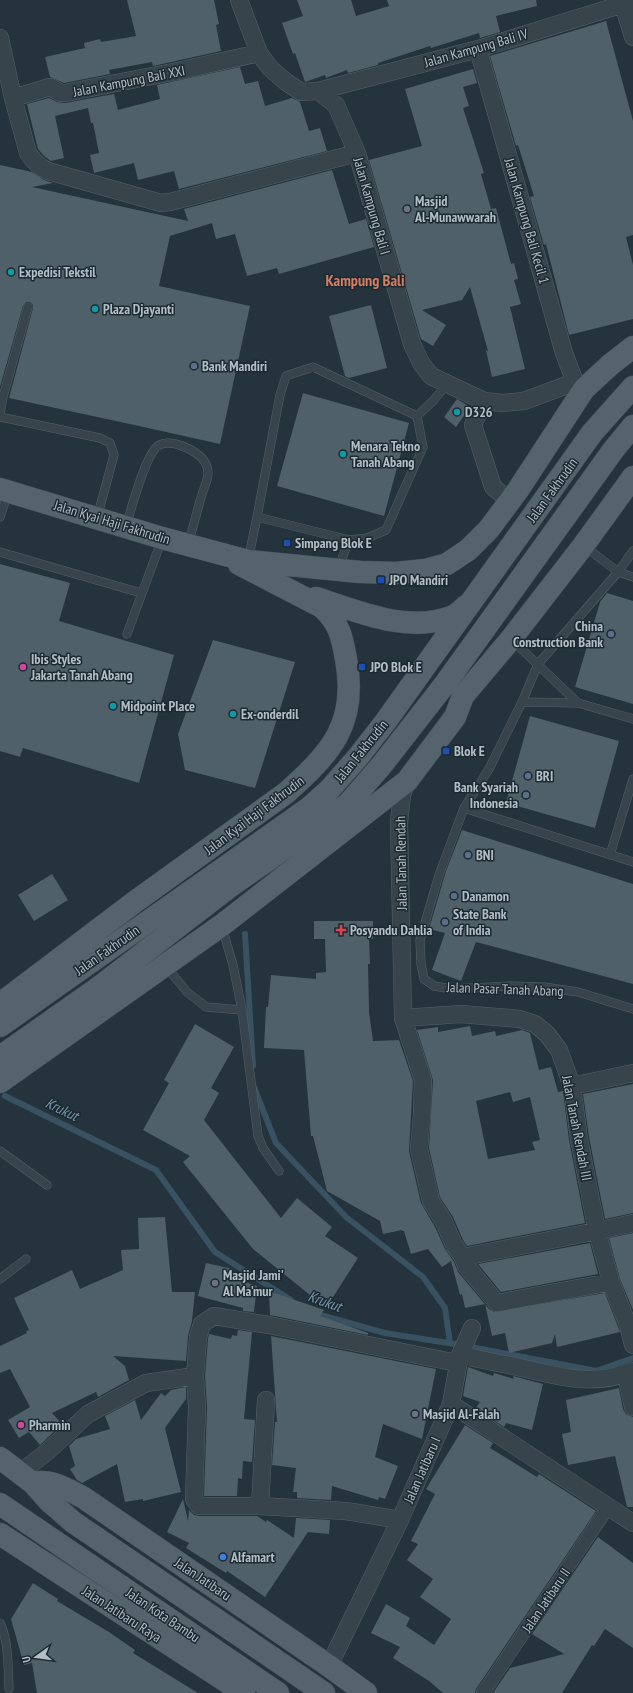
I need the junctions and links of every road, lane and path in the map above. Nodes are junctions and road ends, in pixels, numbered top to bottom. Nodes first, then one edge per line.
1 (239, 0) edge
2 (628, 2) edge
3 (633, 37) edge
4 (0, 38) edge
5 (478, 49) junction
6 (259, 53) junction
7 (318, 92) junction
8 (13, 98) junction
9 (357, 153) junction
10 (28, 307) dead end
11 (633, 347) edge
12 (447, 384) junction
13 (580, 385) junction
14 (633, 387) edge
15 (484, 401) junction
16 (0, 416) edge
17 (417, 416) junction
18 (633, 426) edge
19 (633, 477) edge
20 (4, 490) edge
21 (510, 501) junction
22 (257, 516) junction
23 (0, 517) edge
24 (97, 518) junction
25 (125, 527) junction
26 (162, 538) junction
27 (349, 540) junction
28 (188, 545) junction
29 (584, 546) junction
30 (633, 551) edge
31 (0, 552) edge
32 (224, 555) junction
33 (248, 561) junction
34 (447, 564) joint
35 (337, 570) junction
36 (618, 572) junction
37 (633, 577) edge
38 (285, 588) junction
39 (141, 593) junction
40 (469, 604) junction
41 (127, 634) dead end
42 (512, 639) junction
43 (538, 664) junction
44 (462, 696) junction
45 (522, 702) junction
46 (578, 703) junction
47 (633, 719) edge
48 (633, 779) edge
49 (407, 781) junction
50 (348, 804) junction
51 (464, 808) junction
52 (610, 855) junction
53 (633, 862) edge
54 (222, 925) junction
55 (165, 964) junction
56 (2, 999) edge
57 (633, 1009) edge
58 (242, 1010) junction
59 (403, 1018) junction
60 (0, 1026) edge
61 (0, 1057) edge
62 (633, 1073) edge
63 (0, 1082) edge
64 (572, 1086) junction
65 (0, 1151) edge
66 (279, 1171) dead end
67 (47, 1186) dead end
68 (633, 1223) edge
69 (597, 1231) junction
70 (463, 1257) junction
71 (26, 1259) dead end
72 (0, 1279) edge
73 (611, 1282) junction
74 (633, 1345) edge
75 (463, 1347) junction
76 (630, 1372) edge
77 (196, 1376) junction
78 (266, 1400) dead end
79 (451, 1404) junction
80 (633, 1407) edge
81 (0, 1458) edge
82 (26, 1478) junction
83 (0, 1504) edge
84 (260, 1506) junction
85 (608, 1507) junction
86 (400, 1520) junction
87 (633, 1523) edge
88 (0, 1534) edge
89 (0, 1623) edge
90 (329, 1666) junction
91 (9, 1689) dead end
92 (244, 1693) edge
93 (278, 1693) edge
94 (324, 1693) edge
95 (366, 1693) edge
96 (483, 1693) edge

1 - 6 street, Jalan Kampung Bali I
2 - 3 street
2 - 5 street, Jalan Kampung Bali IV
4 - 8 street
5 - 7 street, Jalan Kampung Bali IV
5 - 13 street, Jalan Kampung Bali Kecil 1
6 - 7 street, Jalan Kampung Bali I
6 - 8 street, Jalan Kampung Bali XXI
7 - 9 street, Jalan Kampung Bali I
8 - 9 street
9 - 12 street, Jalan Kampung Bali I
10 - 16 lane
11 - 13 main road, Jalan Fakhrudin
12 - 15 street, Jalan Kampung Bali I
12 - 17 lane
13 - 15 street, Jalan Kampung Bali I
13 - 21 main road, Jalan Fakhrudin
14 - 40 main road, Jalan Fakhrudin
15 - 21 street
16 - 24 lane
17 - 22 lane
17 - 27 lane
18 - 50 main road, Jalan Fakhrudin
19 - 29 main road
20 - 23 lane
20 - 24 main road, Jalan Kyai Haji Fakhrudin
21 - 34 main road, Jalan Fakhrudin
22 - 27 lane
22 - 33 lane
24 - 25 main road, Jalan Kyai Haji Fakhrudin
25 - 26 main road, Jalan Kyai Haji Fakhrudin
25 - 28 lane
26 - 28 main road, Jalan Kyai Haji Fakhrudin
26 - 39 lane
27 - 35 lane
28 - 32 main road, Jalan Kyai Haji Fakhrudin
29 - 36 lane
29 - 42 main road
30 - 36 lane
31 - 39 lane
32 - 33 main road, Jalan Kyai Haji Fakhrudin
32 - 38 main road, Jalan Kyai Haji Fakhrudin
33 - 35 main road, Jalan Kyai Haji Fakhrudin
34 - 35 main road, Jalan Kyai Haji Fakhrudin
36 - 37 lane
36 - 43 lane
38 - 40 main road
38 - 56 main road, Jalan Kyai Haji Fakhrudin
39 - 41 lane
40 - 60 main road, Jalan Fakhrudin
42 - 43 lane
42 - 44 main road
43 - 45 lane
43 - 46 lane
44 - 49 main road
44 - 50 main road
45 - 46 lane
45 - 51 lane
46 - 47 lane
48 - 52 lane
49 - 54 main road
49 - 59 street, Jalan Tanah Rendah
50 - 61 main road, Jalan Fakhrudin
51 - 52 lane
51 - 57 lane, Jalan Pasar Tanah Abang
52 - 53 lane
54 - 55 main road
54 - 58 lane
55 - 58 lane
55 - 63 main road
58 - 66 lane
59 - 64 street, Jalan Tanah Rendah III
59 - 70 street, Jalan Tanah Rendah
62 - 64 street
64 - 69 street, Jalan Tanah Rendah III
65 - 67 lane
68 - 69 street
69 - 70 street
69 - 73 street, Jalan Tanah Rendah III
70 - 73 street, Jalan Tanah Rendah
71 - 72 lane
73 - 74 street, Jalan Tanah Rendah III
75 - 76 street
75 - 77 street
75 - 79 street, Jalan Jatibaru I
76 - 80 street
77 - 82 street
77 - 84 street
78 - 84 street
79 - 85 street
79 - 86 street, Jalan Jatibaru I
81 - 82 main road, Jalan Jatibaru
82 - 90 main road, Jalan Jatibaru
82 - 94 main road, Jalan Jatibaru
83 - 93 main road, Jalan Kota Bambu
84 - 86 street
85 - 87 street
85 - 96 street, Jalan Jatibaru II
86 - 90 street, Jalan Jatibaru I
88 - 92 main road, Jalan Jatibaru Raya
89 - 91 lane
90 - 95 main road, Jalan Jatibaru

